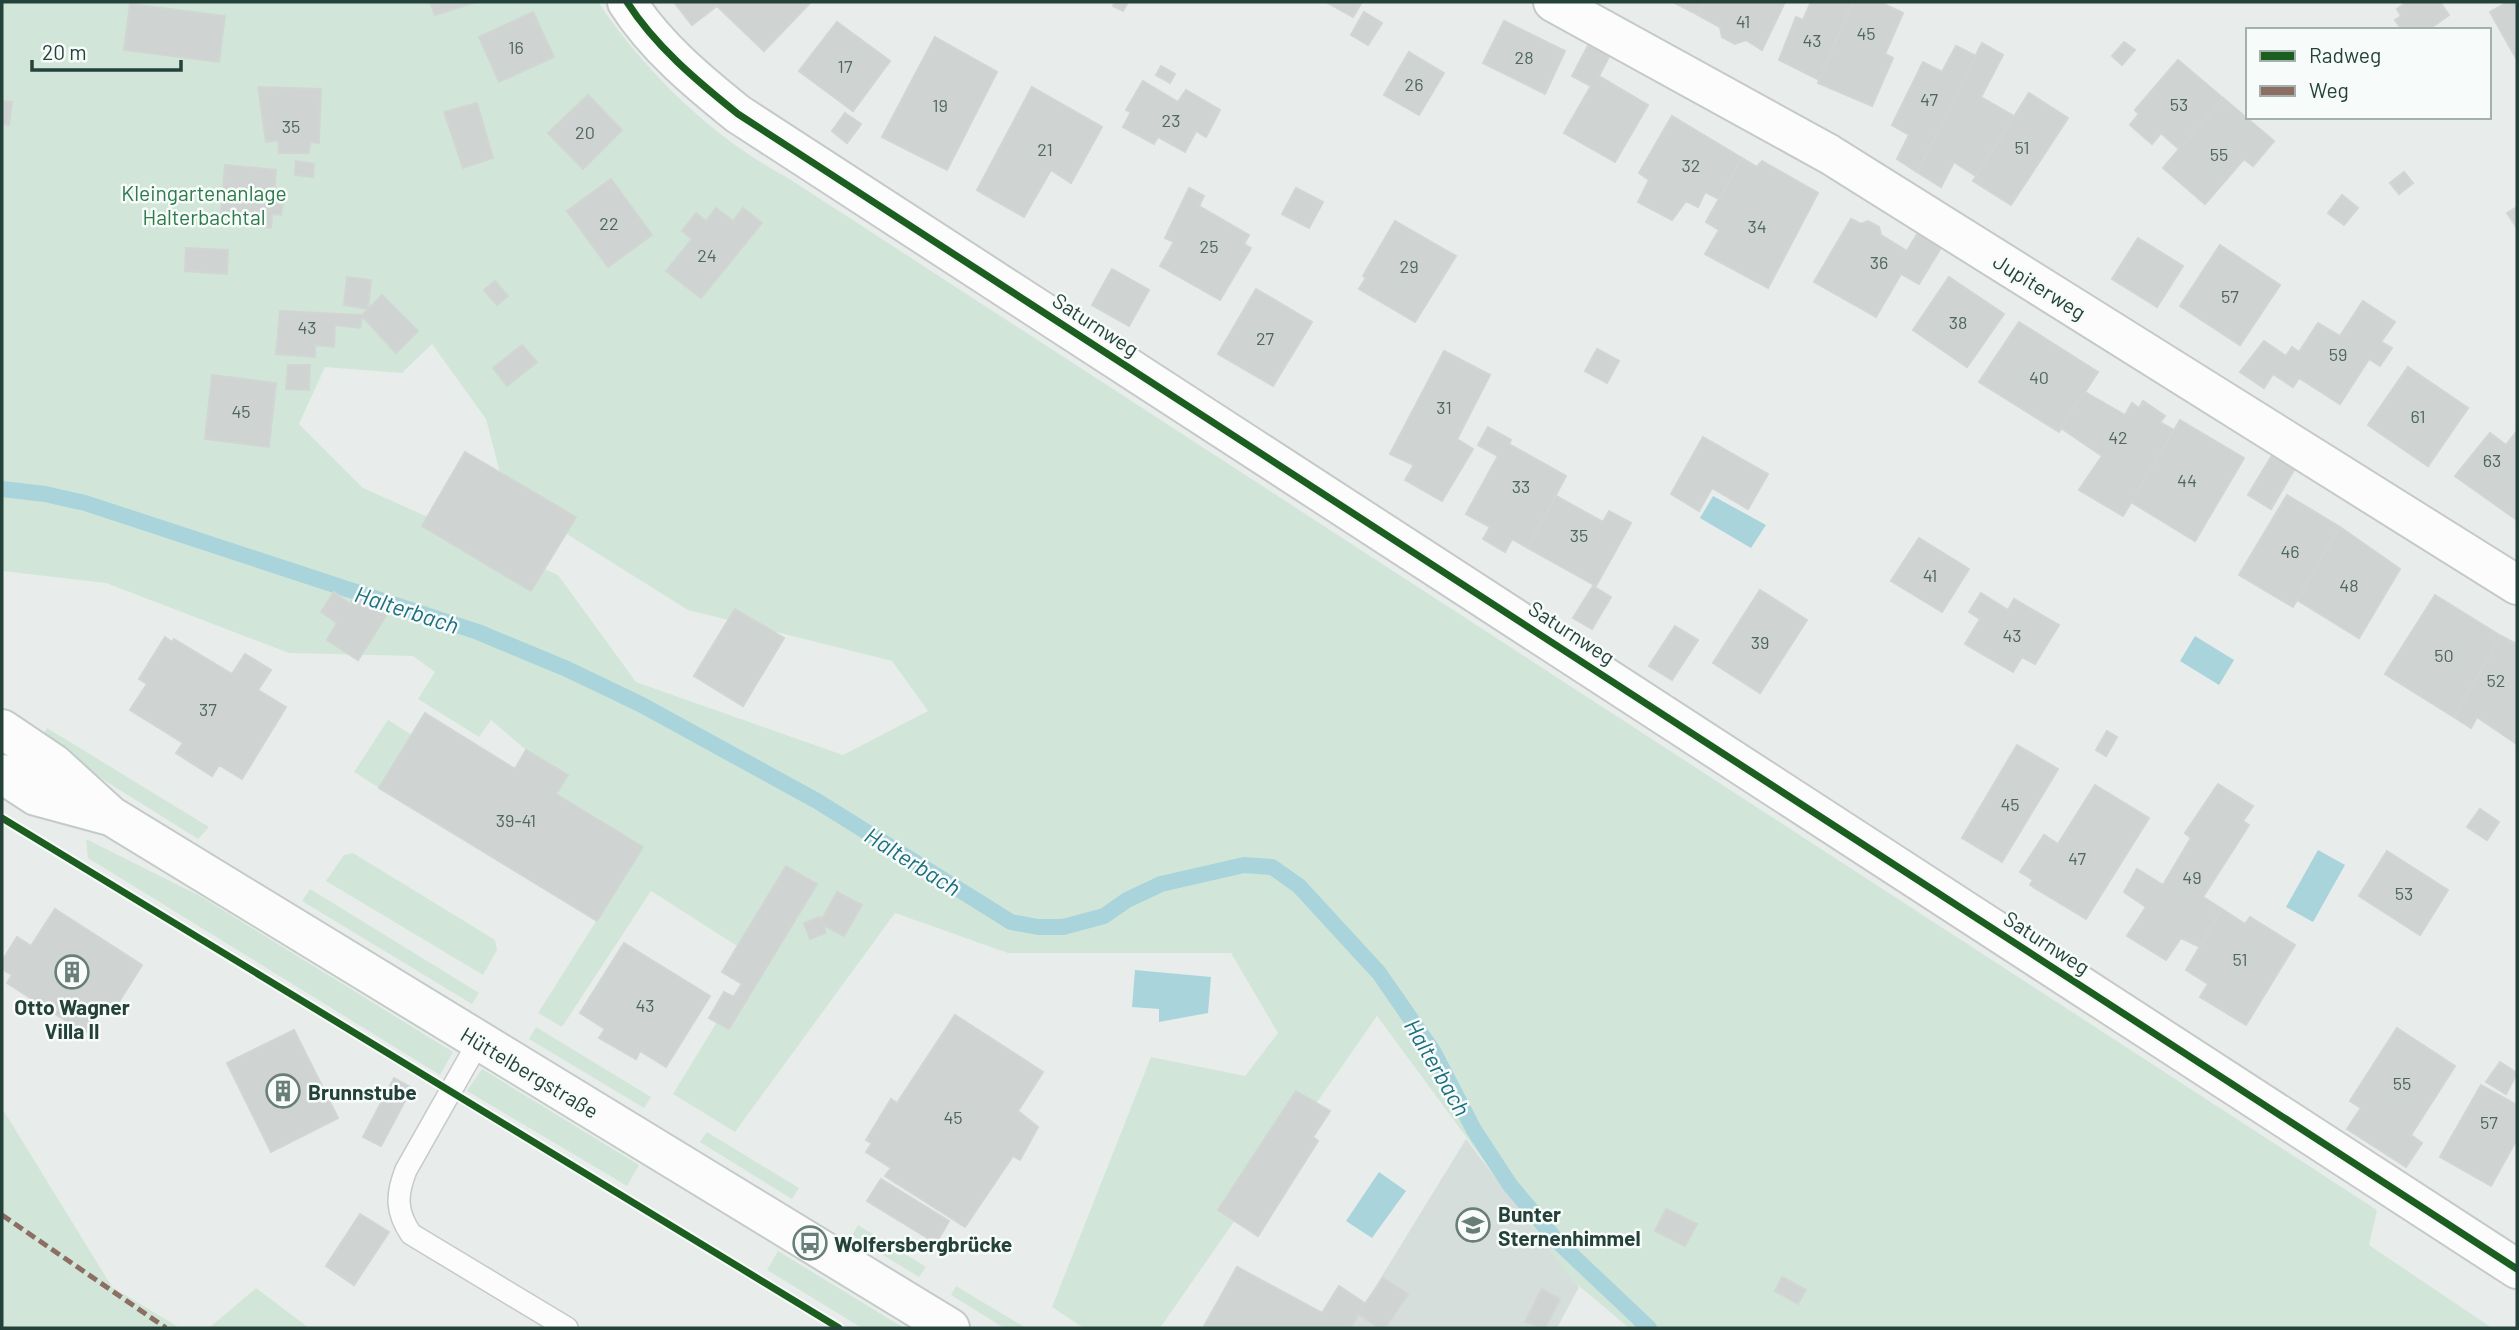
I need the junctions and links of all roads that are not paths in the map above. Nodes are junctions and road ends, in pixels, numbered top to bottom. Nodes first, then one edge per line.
1 (627, 2) edge
2 (1553, 2) edge
3 (2517, 585) edge
4 (2, 729) edge
5 (2, 774) edge
6 (111, 816) junction
7 (479, 1041) junction
8 (2517, 1269) edge
9 (568, 1328) edge
10 (950, 1328) edge

1 - 8 street, Saturnweg
2 - 3 street, Jupiterweg
4 - 6 street, Hüttelbergstraße
5 - 6 street, Hüttelbergstraße
6 - 7 street, Hüttelbergstraße
7 - 9 lane
7 - 10 street, Hüttelbergstraße

